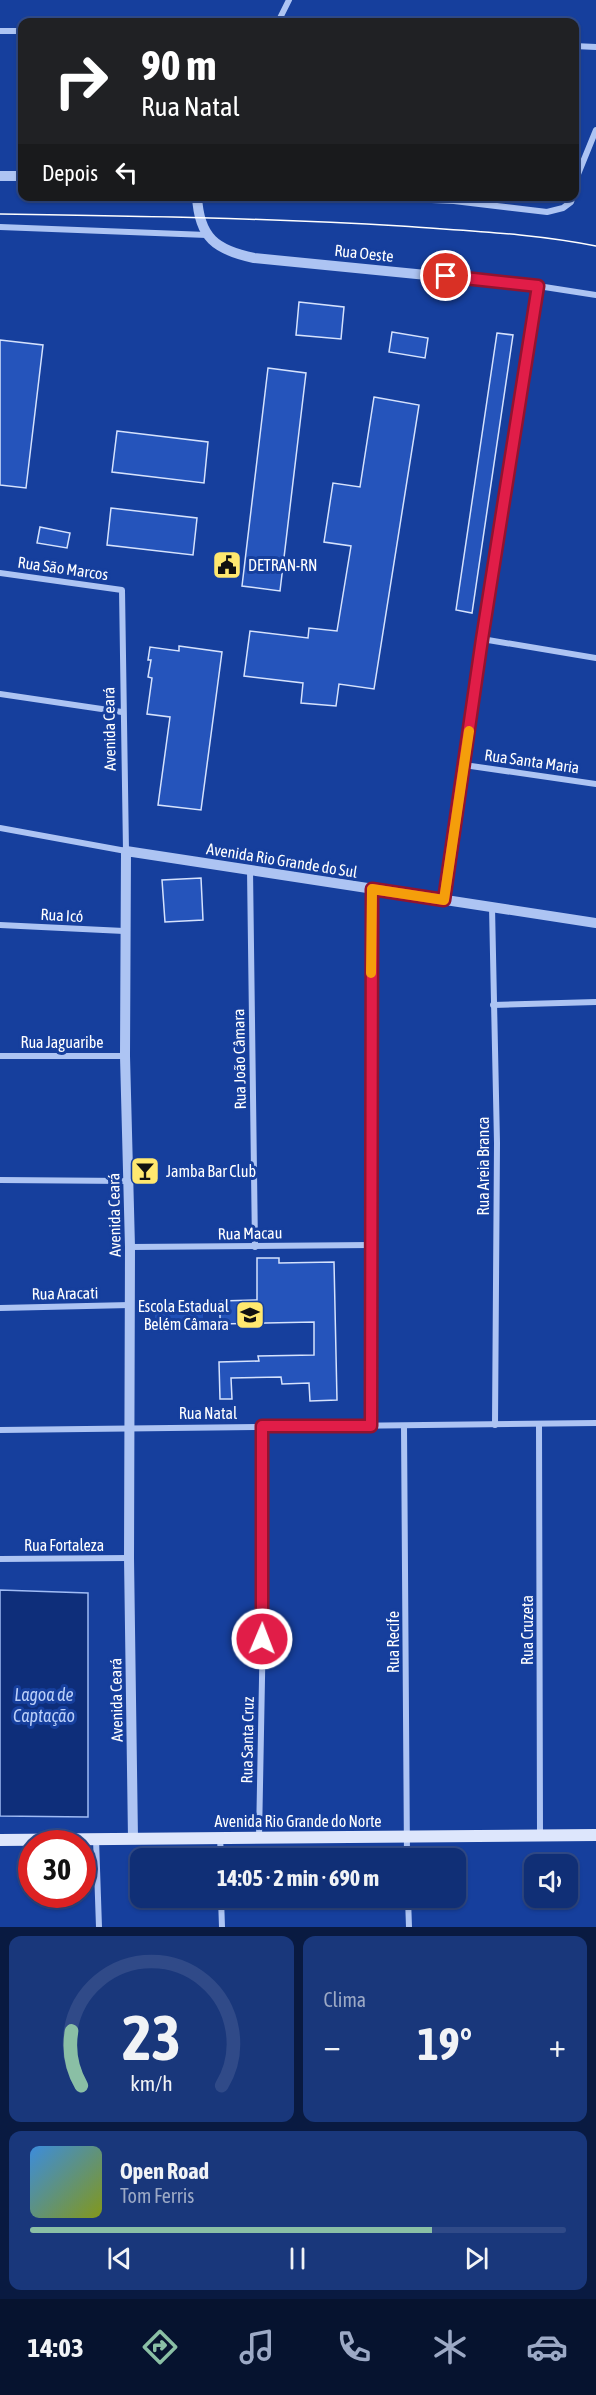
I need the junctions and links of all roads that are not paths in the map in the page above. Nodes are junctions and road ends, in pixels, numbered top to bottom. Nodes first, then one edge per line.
1 (288, 0) edge
2 (280, 18) edge
3 (0, 31) edge
4 (18, 32) edge
5 (579, 46) edge
6 (596, 47) edge
7 (596, 130) edge
8 (579, 172) edge
9 (0, 176) edge
10 (18, 176) edge
11 (197, 201) edge
12 (454, 201) edge
13 (571, 201) edge
14 (0, 227) edge
15 (207, 235) junction
16 (538, 286) junction
17 (596, 295) edge
18 (0, 573) edge
19 (122, 590) joint
20 (482, 639) junction
21 (596, 658) edge
22 (0, 694) edge
23 (122, 712) junction
24 (464, 765) junction
25 (596, 784) edge
26 (0, 828) edge
27 (126, 851) junction
28 (250, 870) junction
29 (372, 889) junction
30 (444, 900) junction
31 (492, 907) junction
32 (596, 923) edge
33 (0, 926) edge
34 (124, 931) junction
35 (596, 1002) edge
36 (493, 1005) junction
37 (0, 1056) edge
38 (125, 1056) junction
39 (0, 1180) edge
40 (128, 1181) junction
41 (371, 1245) junction
42 (255, 1246) junction
43 (130, 1247) junction
44 (130, 1305) junction
45 (0, 1308) edge
46 (596, 1423) edge
47 (495, 1425) junction
48 (539, 1425) junction
49 (262, 1426) junction
50 (371, 1426) junction
51 (404, 1426) junction
52 (130, 1427) junction
53 (0, 1430) edge
54 (129, 1558) junction
55 (0, 1559) edge
56 (540, 1835) junction
57 (596, 1835) edge
58 (406, 1836) junction
59 (220, 1838) junction
60 (259, 1838) junction
61 (96, 1839) joint
62 (133, 1839) junction
63 (0, 1840) edge
64 (18, 1840) edge
65 (220, 1848) edge
66 (407, 1848) edge
67 (221, 1908) edge
68 (408, 1908) edge
69 (99, 1927) edge
70 (222, 1927) edge
71 (409, 1927) edge

1 - 2 street
3 - 4 street
5 - 6 street
7 - 8 street
9 - 10 street
11 - 15 street
12 - 13 street
14 - 15 street
15 - 16 street, Rua Oeste
16 - 17 street, Rua Oeste
16 - 20 street
18 - 19 street, Rua São Marcos
19 - 23 street, Avenida Ceará
20 - 21 street
20 - 24 street
22 - 23 street
23 - 27 street, Avenida Ceará
24 - 25 street, Rua Santa Maria
24 - 30 street
26 - 27 street, Avenida Rio Grande do Sul
27 - 28 street, Avenida Rio Grande do Sul
27 - 34 street, Avenida Ceará
28 - 29 street, Avenida Rio Grande do Sul
28 - 42 street, Rua João Câmara
29 - 30 street, Avenida Rio Grande do Sul
29 - 41 street
30 - 31 street, Avenida Rio Grande do Sul
31 - 32 street, Avenida Rio Grande do Sul
31 - 36 street, Rua Areia Branca
33 - 34 street, Rua Icó
34 - 38 street, Avenida Ceará
35 - 36 street
36 - 47 street, Rua Areia Branca
37 - 38 street, Rua Jaguaribe
38 - 40 street, Avenida Ceará
39 - 40 street
40 - 43 street, Avenida Ceará
41 - 42 street, Rua Macau
41 - 50 street
42 - 43 street, Rua Macau
43 - 44 street, Avenida Ceará
44 - 45 street, Rua Aracati
44 - 52 street, Avenida Ceará
46 - 48 street, Rua Natal
47 - 48 street, Rua Natal
47 - 51 street, Rua Natal
48 - 56 street, Rua Cruzeta
49 - 50 street, Rua Natal
49 - 52 street, Rua Natal
49 - 60 street, Rua Santa Cruz
50 - 51 street, Rua Natal
51 - 58 street, Rua Recife
52 - 53 street, Rua Natal
52 - 54 street, Avenida Ceará
54 - 55 street, Rua Fortaleza
54 - 62 street, Avenida Ceará
56 - 57 main road, Avenida Rio Grande do Norte
56 - 58 main road, Avenida Rio Grande do Norte
58 - 60 main road, Avenida Rio Grande do Norte
58 - 66 street, Rua Recife
59 - 60 main road, Avenida Rio Grande do Norte
59 - 62 main road, Avenida Rio Grande do Norte
59 - 65 street
61 - 62 main road, Avenida Rio Grande do Norte
61 - 69 street
63 - 64 main road, Avenida Rio Grande do Norte
67 - 70 street
68 - 71 street

